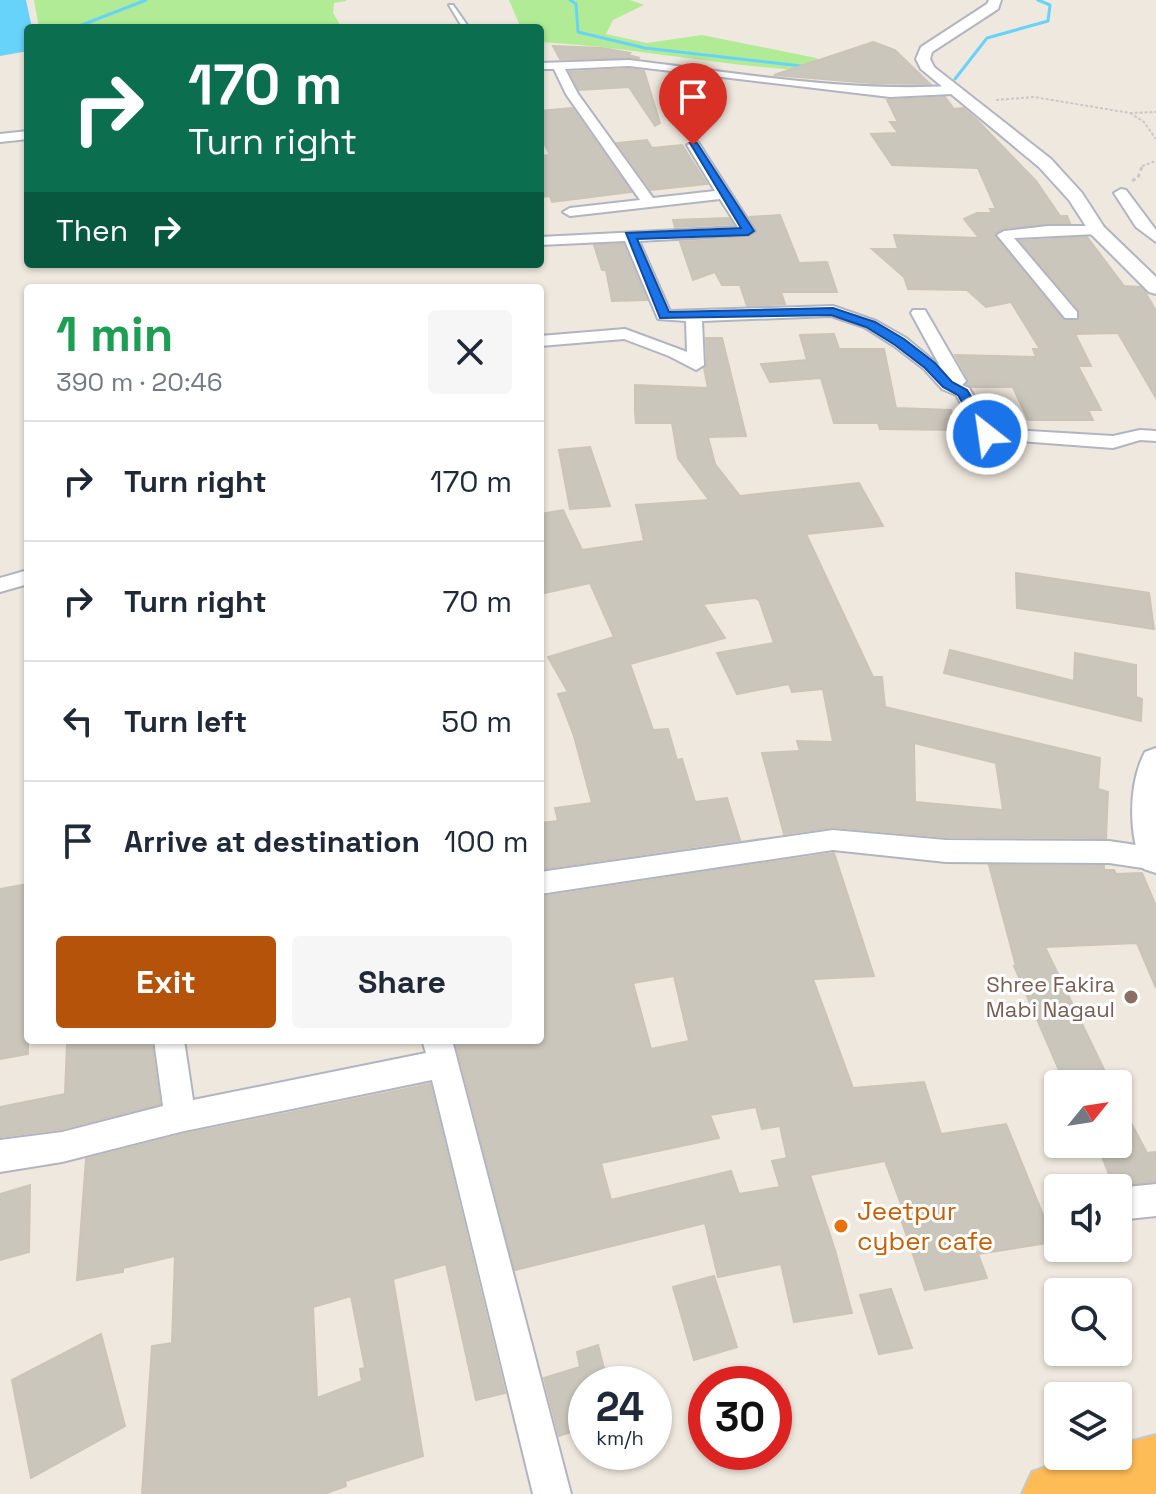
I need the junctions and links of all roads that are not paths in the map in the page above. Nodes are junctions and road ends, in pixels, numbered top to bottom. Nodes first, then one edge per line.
1 (995, 0) edge
2 (451, 6) dead end
3 (463, 24) edge
4 (558, 65) junction
5 (544, 66) edge
6 (952, 90) junction
7 (24, 135) edge
8 (0, 138) edge
9 (693, 145) dead end
10 (1121, 193) road end
11 (724, 194) junction
12 (649, 203) junction
13 (570, 212) dead end
14 (1097, 230) junction
15 (630, 236) junction
16 (1156, 238) edge
17 (544, 241) edge
18 (1156, 288) edge
19 (919, 313) dead end
20 (1071, 315) dead end
21 (694, 316) junction
22 (544, 341) edge
23 (963, 392) junction
24 (1156, 436) edge
25 (24, 578) edge
26 (0, 585) edge
27 (1156, 760) edge
28 (1156, 860) edge
29 (544, 882) edge
30 (170, 1044) edge
31 (440, 1052) edge
32 (180, 1117) junction
33 (0, 1156) edge
34 (1156, 1200) edge
35 (1132, 1203) edge
36 (1156, 1466) edge
37 (552, 1494) edge
38 (1054, 1494) edge

1 - 6 street
2 - 3 lane
4 - 5 street
4 - 6 street
4 - 12 street
6 - 14 street
7 - 8 street
9 - 11 street
10 - 16 street
11 - 12 street
11 - 15 street
12 - 13 street
14 - 18 street
14 - 20 street
15 - 17 street
15 - 21 street
19 - 23 street
21 - 22 street
21 - 23 street
23 - 24 street
25 - 26 street
27 - 28 street
28 - 29 street
30 - 32 street
31 - 32 street
31 - 37 street
32 - 33 street
34 - 35 street
36 - 38 highway

